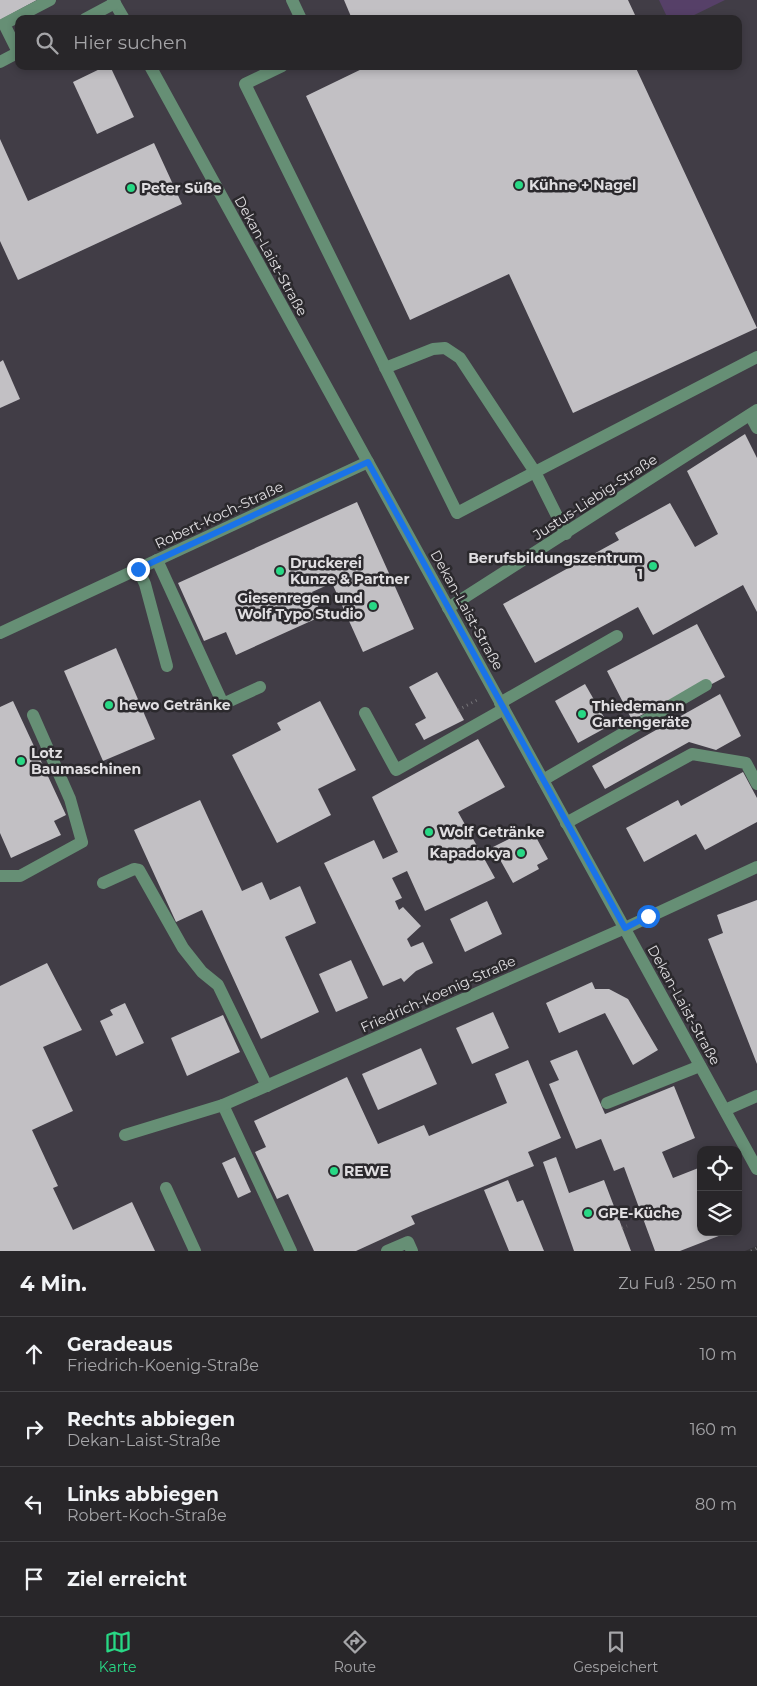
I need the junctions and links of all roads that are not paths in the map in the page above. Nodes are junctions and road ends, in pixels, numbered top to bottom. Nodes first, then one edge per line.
1 (50, 0) edge
2 (292, 0) edge
3 (114, 2) edge
4 (21, 15) edge
5 (92, 15) edge
6 (122, 15) edge
7 (299, 15) edge
8 (15, 18) edge
9 (15, 45) edge
10 (15, 54) edge
11 (0, 62) edge
12 (152, 70) edge
13 (274, 70) edge
14 (757, 357) edge
15 (385, 368) junction
16 (754, 413) edge
17 (757, 428) edge
18 (368, 462) junction
19 (535, 472) junction
20 (566, 534) junction
21 (157, 560) junction
22 (138, 569) junction
23 (448, 608) junction
24 (0, 633) edge
25 (617, 636) dead end
26 (167, 666) dead end
27 (706, 686) dead end
28 (260, 687) dead end
29 (502, 706) junction
30 (365, 713) dead end
31 (34, 715) dead end
32 (543, 780) junction
33 (757, 784) edge
34 (566, 823) junction
35 (757, 867) edge
36 (0, 876) edge
37 (103, 883) dead end
38 (625, 928) junction
39 (700, 1066) junction
40 (267, 1086) junction
41 (757, 1096) edge
42 (607, 1104) dead end
43 (222, 1105) junction
44 (725, 1110) junction
45 (125, 1136) dead end
46 (757, 1169) edge
47 (166, 1188) dead end
48 (195, 1251) edge
49 (292, 1251) edge
50 (387, 1251) edge
51 (412, 1251) edge

1 - 4 street
2 - 7 street
3 - 5 street
3 - 6 street
8 - 9 street
10 - 11 street
12 - 18 street, Dekan-Laist-Straße
13 - 15 street
14 - 19 street
15 - 19 street
15 - 19 street
16 - 17 street
16 - 20 street, Justus-Liebig-Straße
18 - 21 street, Robert-Koch-Straße
18 - 23 street, Dekan-Laist-Straße
19 - 20 street
20 - 23 street, Justus-Liebig-Straße
21 - 22 street, Robert-Koch-Straße
21 - 28 street
22 - 24 street, Robert-Koch-Straße
22 - 26 street
23 - 29 street, Dekan-Laist-Straße
25 - 29 street
27 - 32 street
29 - 30 street
29 - 32 street, Dekan-Laist-Straße
31 - 36 street
32 - 34 street, Dekan-Laist-Straße
33 - 34 street
34 - 38 street, Dekan-Laist-Straße
35 - 38 street, Friedrich-Koenig-Straße
37 - 40 street
38 - 39 street, Dekan-Laist-Straße
38 - 40 street, Friedrich-Koenig-Straße
39 - 42 street
39 - 44 street, Dekan-Laist-Straße
40 - 43 street, Friedrich-Koenig-Straße
41 - 44 street
43 - 45 street, Friedrich-Koenig-Straße
43 - 49 street
44 - 46 street, Dekan-Laist-Straße
47 - 48 street
50 - 51 street

